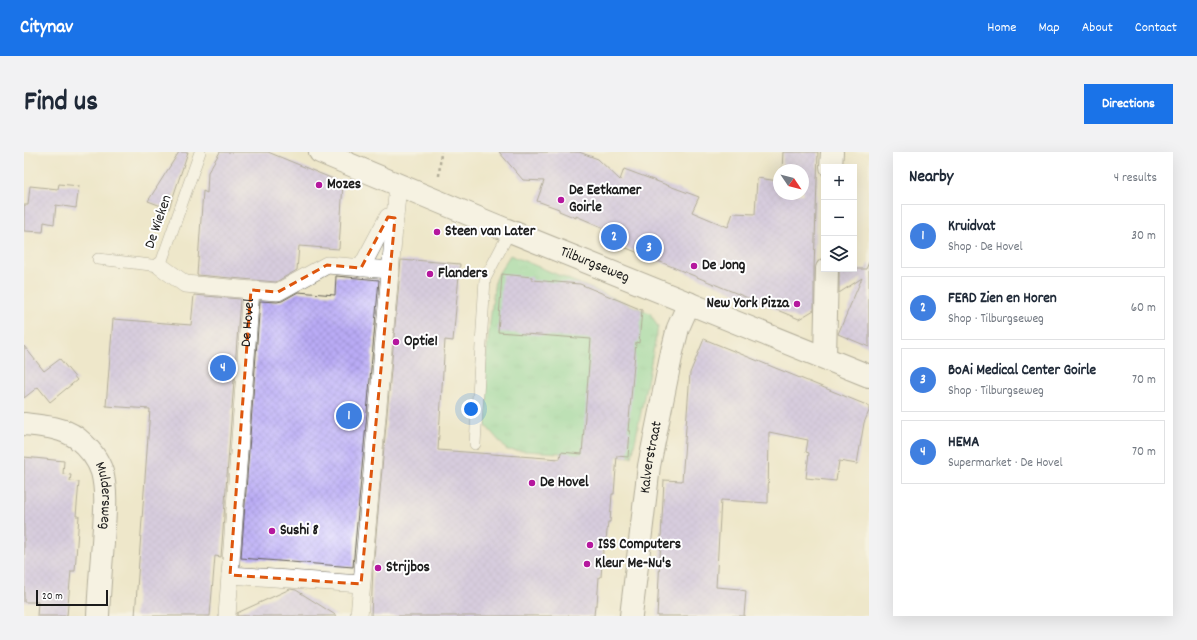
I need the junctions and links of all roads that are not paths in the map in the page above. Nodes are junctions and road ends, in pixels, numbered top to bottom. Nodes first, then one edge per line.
1 (200, 152) edge
2 (320, 152) edge
3 (832, 152) edge
4 (831, 164) edge
5 (398, 184) junction
6 (395, 218) junction
7 (510, 231) junction
8 (98, 259) dead end
9 (160, 266) junction
10 (361, 268) junction
11 (390, 270) junction
12 (827, 272) edge
13 (251, 290) junction
14 (689, 303) junction
15 (825, 357) junction
16 (869, 376) edge
17 (24, 424) edge
18 (474, 444) dead end
19 (230, 575) junction
20 (361, 584) junction
21 (98, 616) edge
22 (227, 616) edge
23 (359, 616) edge
24 (631, 616) edge

1 - 9 lane, De Wieken
2 - 5 street, Tilburgseweg
3 - 4 street
5 - 6 street
5 - 7 street, Tilburgseweg
6 - 10 street
6 - 11 street
7 - 14 street, Tilburgseweg
7 - 18 lane
8 - 9 lane, De Wieken
9 - 13 street
10 - 11 street, De Hovel
10 - 13 street, De Hovel
11 - 20 street
12 - 15 street
13 - 19 street, De Hovel
14 - 15 street, Tilburgseweg
14 - 24 street, Kalverstraat
15 - 16 street, Tilburgseweg
17 - 21 street, Muldersweg
19 - 20 street
19 - 22 street, De Hovel
20 - 23 street

